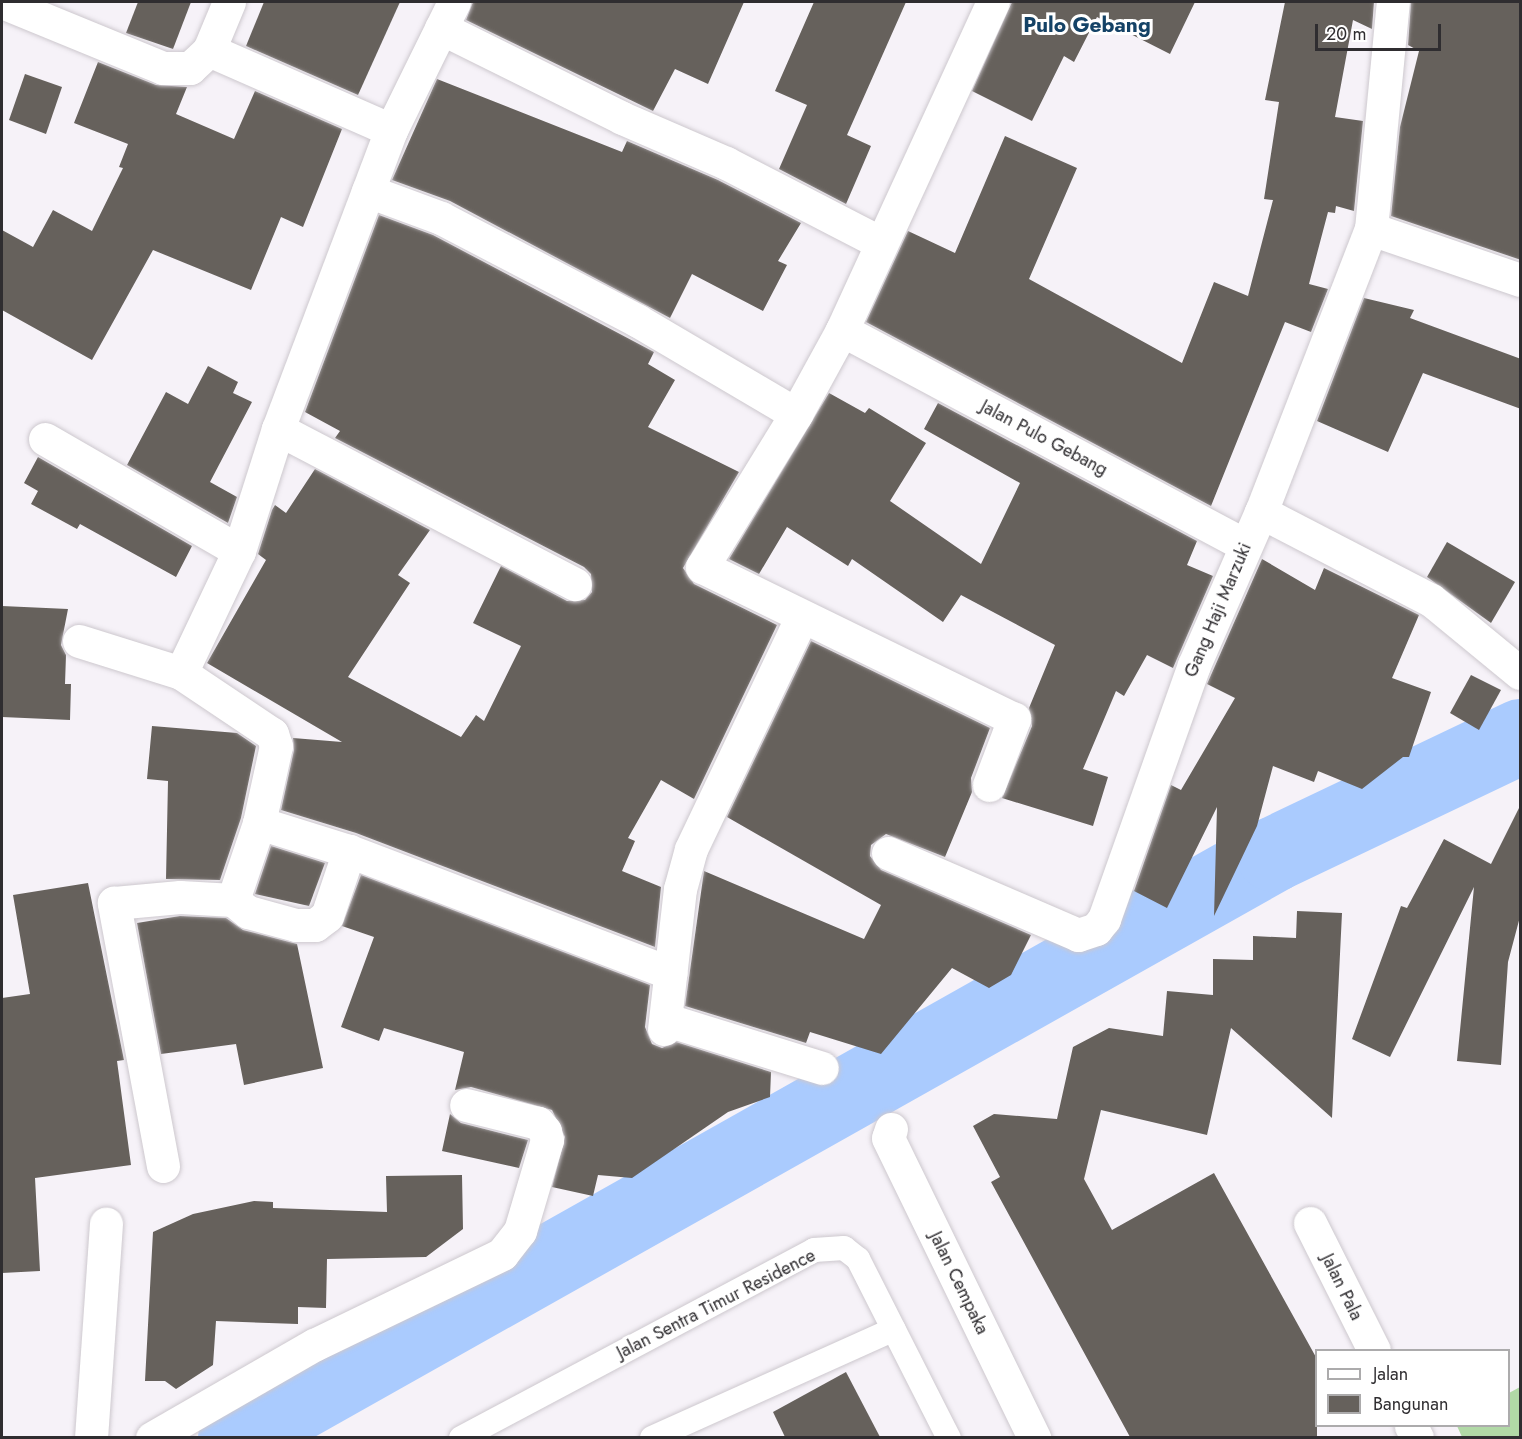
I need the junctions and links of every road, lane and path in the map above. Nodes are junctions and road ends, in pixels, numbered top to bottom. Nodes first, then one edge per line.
1 (2, 2) edge
2 (229, 2) edge
3 (993, 2) edge
4 (1394, 2) edge
5 (447, 15) edge
6 (209, 50) junction
7 (391, 130) junction
8 (368, 191) junction
9 (1371, 229) junction
10 (881, 243) junction
11 (1521, 280) edge
12 (842, 330) junction
13 (796, 414) junction
14 (278, 429) junction
15 (45, 439) dead end
16 (1261, 512) junction
17 (1245, 545) junction
18 (239, 551) junction
19 (575, 584) dead end
20 (801, 618) junction
21 (79, 641) dead end
22 (1516, 658) edge
23 (181, 673) junction
24 (989, 785) dead end
25 (259, 823) junction
26 (349, 851) junction
27 (888, 853) dead end
28 (232, 900) junction
29 (671, 973) junction
30 (822, 1068) dead end
31 (466, 1106) dead end
32 (891, 1129) dead end
33 (163, 1166) dead end
34 (1310, 1223) dead end
35 (106, 1224) dead end
36 (894, 1329) junction
37 (1373, 1349) edge
38 (92, 1437) edge
39 (152, 1437) edge
40 (461, 1437) edge
41 (652, 1437) edge
42 (949, 1437) edge
43 (1034, 1437) edge

1 - 6 street
2 - 6 street
3 - 10 street
4 - 9 street, Gang Haji Marzuki
5 - 7 street
5 - 10 street
6 - 7 street
7 - 8 street
8 - 13 street
8 - 14 street
9 - 11 street
9 - 16 street, Gang Haji Marzuki
10 - 12 street
12 - 13 street
12 - 17 street, Jalan Pulo Gebang
13 - 20 street
14 - 18 street
14 - 19 street
15 - 18 street
16 - 17 street, Gang Haji Marzuki
16 - 22 street
17 - 27 street, Gang Haji Marzuki
18 - 23 street
20 - 24 street
20 - 29 street
21 - 23 street
23 - 25 street
25 - 26 street
25 - 28 street
26 - 28 street
26 - 29 street
28 - 33 street
29 - 30 street
31 - 39 street
32 - 43 street, Jalan Cempaka
34 - 37 street, Jalan Pala
35 - 38 street
36 - 40 lane, Jalan Sentra Timur Residence
36 - 41 lane
36 - 42 lane, Jalan Sentra Timur Residence

